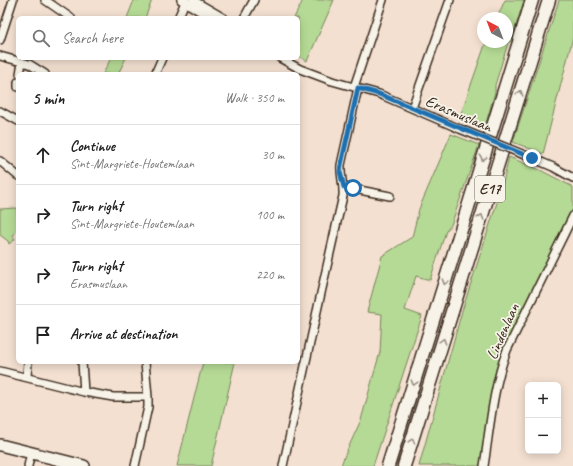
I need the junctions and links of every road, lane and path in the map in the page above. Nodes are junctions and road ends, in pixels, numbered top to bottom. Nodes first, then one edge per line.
1 (13, 0) edge
2 (45, 0) edge
3 (193, 0) edge
4 (254, 0) edge
5 (383, 0) edge
6 (450, 0) edge
7 (532, 0) edge
8 (549, 0) edge
9 (184, 1) edge
10 (68, 16) edge
11 (179, 16) edge
12 (208, 16) edge
13 (221, 16) edge
14 (245, 16) edge
15 (0, 40) edge
16 (0, 56) edge
17 (161, 60) edge
18 (284, 60) edge
19 (292, 60) edge
20 (22, 62) junction
21 (309, 71) junction
22 (20, 72) edge
23 (42, 72) edge
24 (156, 72) edge
25 (356, 88) junction
26 (412, 108) junction
27 (0, 111) edge
28 (16, 120) edge
29 (0, 161) edge
30 (16, 174) edge
31 (573, 178) edge
32 (344, 187) junction
33 (390, 196) dead end
34 (573, 216) edge
35 (28, 364) edge
36 (82, 364) edge
37 (145, 364) edge
38 (0, 371) edge
39 (27, 378) junction
40 (84, 392) junction
41 (148, 397) junction
42 (0, 445) edge
43 (31, 453) junction
44 (28, 466) edge
45 (84, 466) edge
46 (135, 466) edge
47 (283, 466) edge
48 (388, 466) edge
49 (404, 466) edge
50 (484, 466) edge

1 - 15 street
2 - 10 street
3 - 13 street
4 - 14 street
5 - 25 street
6 - 26 street
7 -> 48 highway, E17
49 -> 8 highway, E17
9 - 11 street
9 - 12 street
16 - 20 street
17 - 24 street
18 - 21 street
19 - 21 street
20 - 22 street
20 - 23 street
21 - 25 street, Erasmuslaan
25 - 26 street, Erasmuslaan
25 - 32 street
26 - 31 street, Erasmuslaan, bridge
27 - 28 street
29 - 30 street
32 - 33 street
32 - 47 street
34 - 50 street, Lindenlaan
35 - 39 street
36 - 40 street
37 - 41 street
38 - 39 street
39 - 40 street
40 - 41 street
41 - 46 street
42 - 43 main road
43 - 44 street
43 - 45 main road

